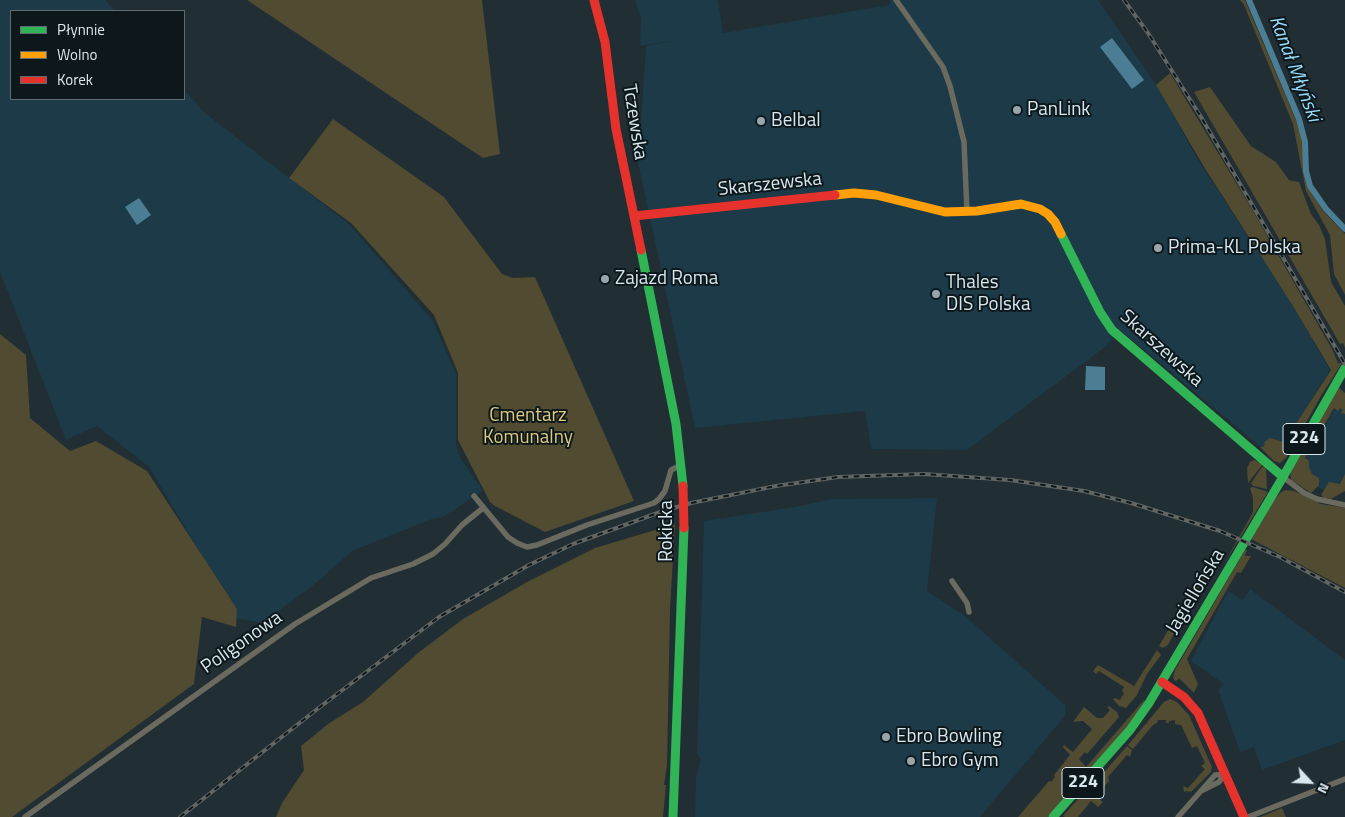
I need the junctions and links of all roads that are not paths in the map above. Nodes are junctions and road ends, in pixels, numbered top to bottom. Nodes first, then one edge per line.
1 (594, 0) edge
2 (896, 0) edge
3 (967, 212) junction
4 (634, 216) junction
5 (641, 250) joint
6 (1345, 368) edge
7 (681, 465) junction
8 (1283, 477) junction
9 (474, 496) dead end
10 (1345, 505) edge
11 (483, 508) junction
12 (952, 581) dead end
13 (969, 612) dead end
14 (1162, 682) junction
15 (1225, 774) junction
16 (1345, 779) edge
17 (25, 817) edge
18 (673, 817) edge
19 (1052, 817) edge
20 (1178, 817) edge
21 (1244, 817) edge
22 (1248, 817) edge

1 - 4 street, Tczewska
2 - 3 street
3 - 4 street, Skarszewska
3 - 8 street, Skarszewska
4 - 5 street, Tczewska
5 - 7 street, Rokicka
6 - 8 street, Jagiellońska / 224
7 - 11 street
7 - 18 street, Rokicka, bridge
8 - 10 street
8 - 14 street, Jagiellońska / 224
9 - 11 street
11 - 17 street, Poligonowa
12 - 13 street
14 - 15 street
14 - 19 street, Jagiellońska / 224
15 - 20 street
15 - 21 street
16 - 22 street

